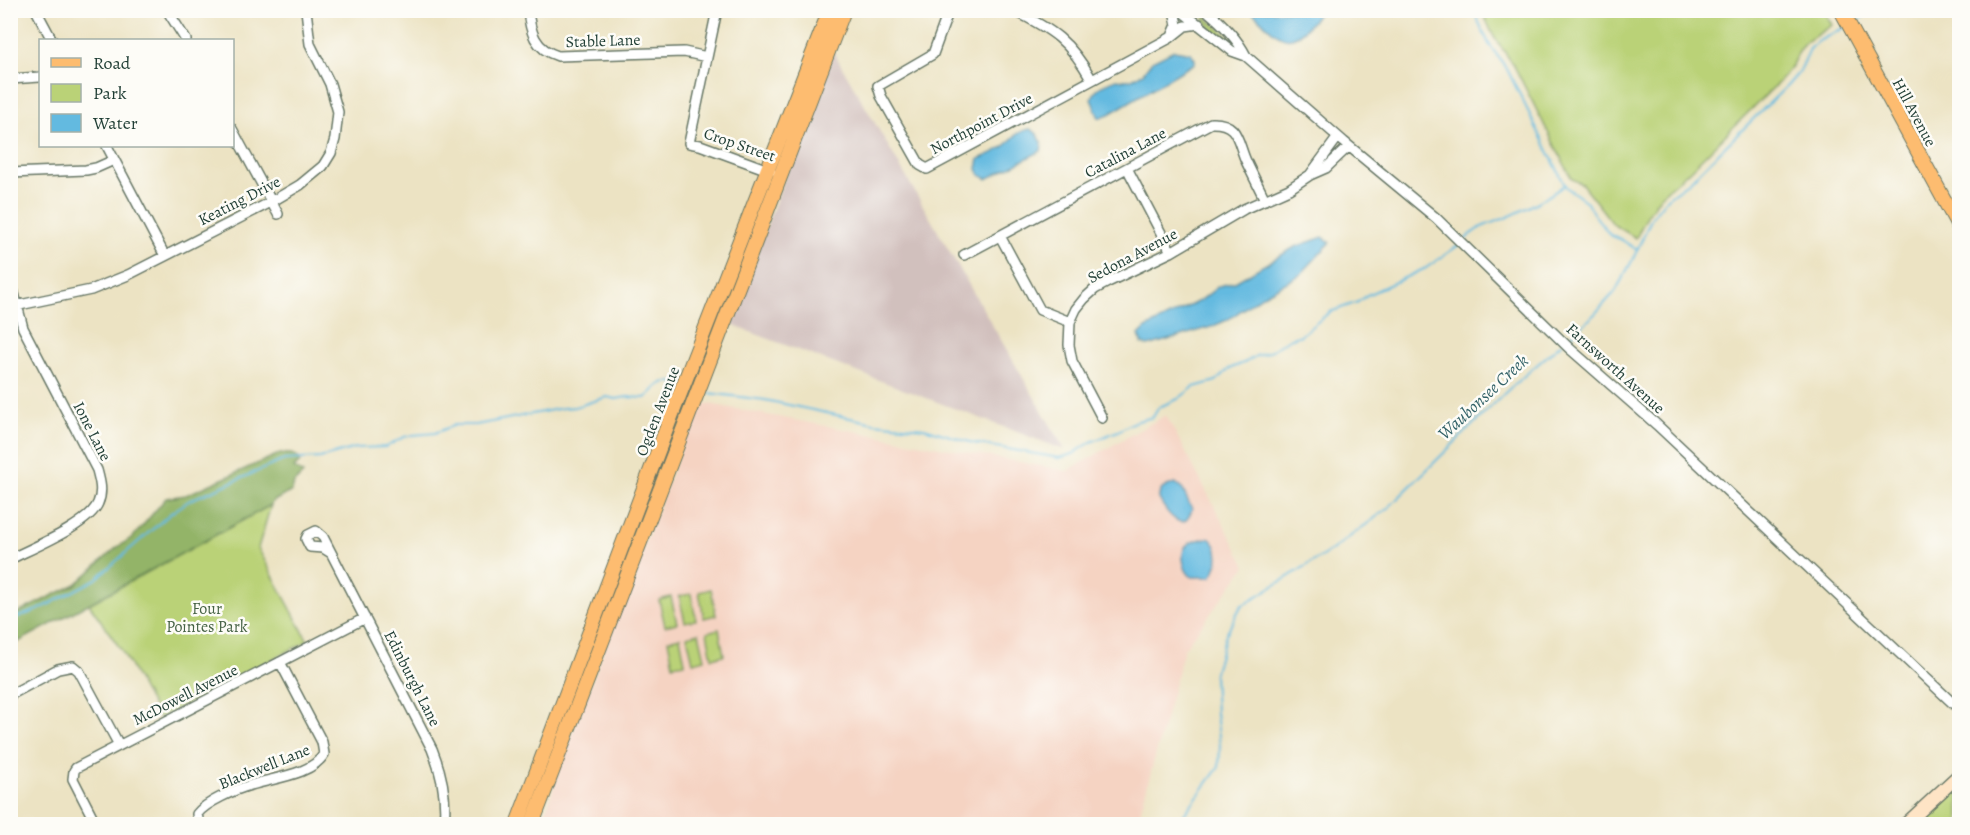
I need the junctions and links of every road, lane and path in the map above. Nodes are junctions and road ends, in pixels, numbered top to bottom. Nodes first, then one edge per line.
1 (36, 10) edge
2 (167, 10) edge
3 (306, 10) edge
4 (528, 10) edge
5 (717, 10) edge
6 (830, 10) edge
7 (844, 10) edge
8 (949, 10) edge
9 (1174, 10) edge
10 (1180, 10) edge
11 (1200, 10) edge
12 (1206, 10) edge
13 (1018, 12) edge
14 (1843, 13) edge
15 (1196, 22) junction
16 (1170, 38) junction
17 (51, 39) edge
18 (185, 39) edge
19 (1246, 56) junction
20 (707, 57) junction
21 (39, 77) edge
22 (10, 79) edge
23 (1092, 80) junction
24 (234, 133) edge
25 (1338, 137) junction
26 (1349, 146) junction
27 (107, 147) edge
28 (114, 160) junction
29 (1127, 168) junction
30 (775, 172) junction
31 (10, 173) edge
32 (1310, 175) junction
33 (1265, 200) junction
34 (271, 202) junction
35 (278, 214) dead end
36 (1959, 229) edge
37 (1000, 236) junction
38 (1171, 252) junction
39 (964, 255) dead end
40 (165, 256) junction
41 (10, 278) edge
42 (14, 306) edge
43 (1070, 322) junction
44 (1102, 418) dead end
45 (331, 553) dead end
46 (10, 559) edge
47 (365, 618) junction
48 (280, 662) junction
49 (10, 695) edge
50 (1959, 710) edge
51 (119, 745) junction
52 (1959, 774) edge
53 (96, 825) edge
54 (199, 825) edge
55 (444, 825) edge
56 (517, 825) edge
57 (532, 825) edge
58 (1906, 825) edge

1 - 17 street
2 - 18 street
3 - 34 street, Keating Drive
4 - 20 street, Stable Lane
5 - 20 street
6 - 30 main road, Ogden Avenue
7 - 30 main road, Ogden Avenue
8 - 23 street, Northpoint Drive
9 - 16 street
10 - 15 street, Farnsworth Avenue
11 - 15 street
12 - 19 street, Farnsworth Avenue
13 - 23 street
14 - 36 main road, Hill Avenue
15 - 16 street, Northpoint Drive
15 - 19 street, Farnsworth Avenue
16 - 23 street, Northpoint Drive
19 - 25 street, Farnsworth Avenue
20 - 30 street, Crop Street
21 - 22 street
24 - 34 street
25 - 26 street, Farnsworth Avenue
25 - 32 street, Sedona Avenue
26 - 32 street, Sedona Avenue
26 - 50 street, Farnsworth Avenue
27 - 28 street
28 - 31 street
28 - 40 street
29 - 33 street, Catalina Lane
29 - 37 street, Catalina Lane
29 - 38 street
30 - 56 main road, Ogden Avenue
30 - 57 main road, Ogden Avenue
32 - 33 street, Sedona Avenue
33 - 38 street, Sedona Avenue
34 - 35 street
34 - 40 street, Keating Drive
37 - 39 street, Catalina Lane
37 - 43 street
38 - 43 street, Sedona Avenue
40 - 42 street, Keating Drive
41 - 42 street, Ione Lane
42 - 46 street, Ione Lane
43 - 44 street
45 - 47 street, Edinburgh Lane
47 - 48 street, McDowell Avenue
47 - 55 street, Edinburgh Lane
48 - 51 street, McDowell Avenue
48 - 54 street, Blackwell Lane
49 - 51 street
51 - 53 street, McDowell Avenue
52 - 58 street

